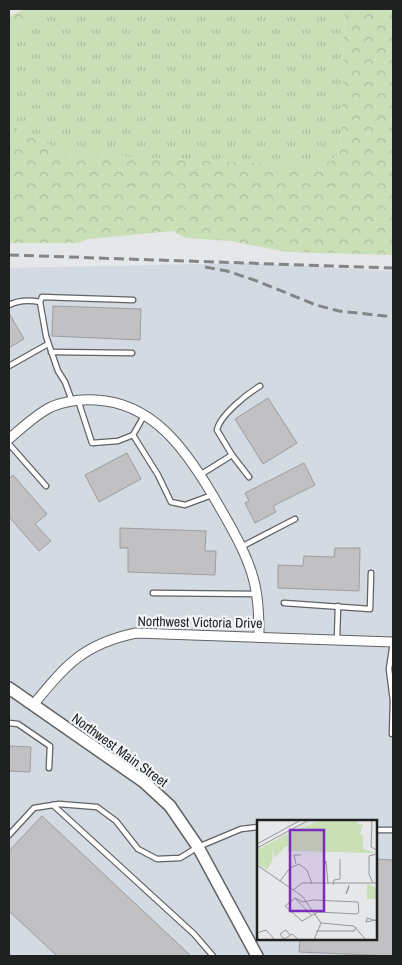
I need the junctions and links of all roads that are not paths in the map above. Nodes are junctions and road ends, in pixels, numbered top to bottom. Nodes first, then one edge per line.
1 (133, 300) dead end
2 (40, 302) junction
3 (9, 305) edge
4 (48, 344) junction
5 (51, 352) junction
6 (132, 353) dead end
7 (9, 366) edge
8 (260, 386) dead end
9 (75, 401) junction
10 (145, 414) junction
11 (133, 435) junction
12 (9, 439) edge
13 (9, 444) edge
14 (232, 455) junction
15 (200, 474) junction
16 (249, 477) dead end
17 (46, 486) dead end
18 (212, 495) junction
19 (295, 519) dead end
20 (240, 548) junction
21 (371, 573) dead end
22 (153, 592) dead end
23 (256, 594) junction
24 (284, 603) dead end
25 (338, 606) junction
26 (259, 636) junction
27 (337, 640) junction
28 (393, 642) edge
29 (9, 688) edge
30 (32, 705) junction
31 (9, 723) edge
32 (392, 734) dead end
33 (49, 768) dead end
34 (53, 805) junction
35 (257, 827) edge
36 (377, 830) edge
37 (393, 830) edge
38 (9, 835) edge
39 (198, 847) junction
40 (213, 956) edge
41 (257, 956) edge

1 - 2 lane
2 - 3 lane
2 - 4 lane
4 - 5 lane
4 - 7 lane
5 - 6 lane
5 - 9 lane
8 - 14 lane
9 - 10 street
9 - 11 lane
9 - 12 street
10 - 11 lane
10 - 15 street
11 - 18 lane
13 - 17 lane
14 - 15 lane
14 - 16 lane
15 - 18 street
18 - 20 street
19 - 20 lane
20 - 23 street
21 - 25 lane
22 - 23 lane
23 - 26 street
24 - 25 lane
25 - 27 lane
26 - 27 street, Northwest Victoria Drive
26 - 30 street, Northwest Victoria Drive
27 - 28 street, Northwest Victoria Drive
28 - 32 lane
29 - 30 street, Northwest Main Street
30 - 39 street, Northwest Main Street
31 - 33 lane
34 - 38 lane
34 - 39 lane
34 - 40 lane
35 - 39 lane
36 - 37 lane
39 - 41 street, Northwest Main Street

